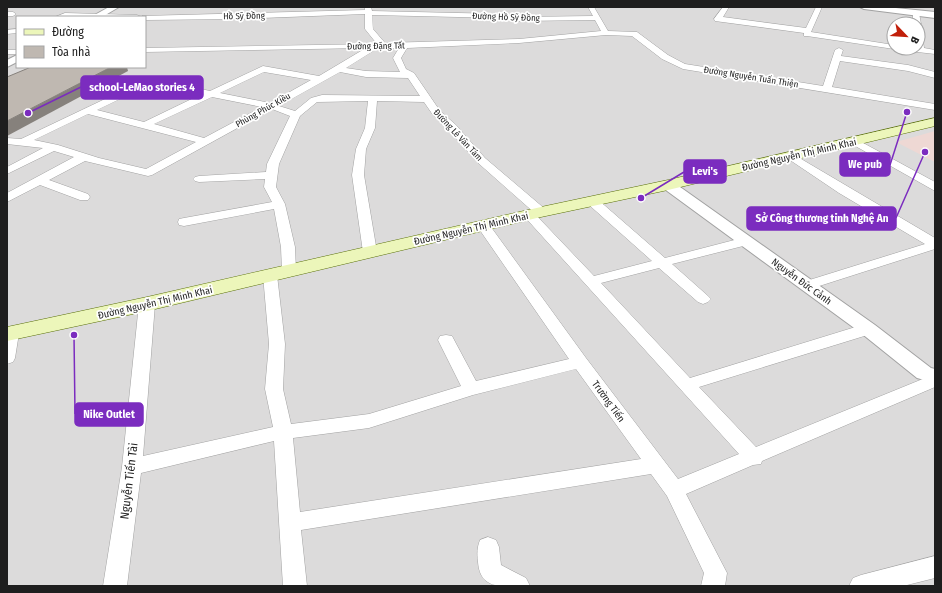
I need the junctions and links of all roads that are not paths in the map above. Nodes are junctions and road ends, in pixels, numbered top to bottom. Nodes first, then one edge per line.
1 (115, 7) edge
2 (591, 7) edge
3 (726, 7) edge
4 (819, 7) edge
5 (864, 7) edge
6 (874, 8) edge
7 (368, 11) edge
8 (916, 13) junction
9 (62, 16) edge
10 (97, 16) edge
11 (916, 16) edge
12 (935, 16) edge
13 (146, 18) edge
14 (597, 18) junction
15 (808, 31) junction
16 (606, 33) junction
17 (843, 40) junction
18 (379, 45) junction
19 (404, 46) junction
20 (886, 46) edge
21 (146, 50) edge
22 (837, 58) junction
23 (16, 59) edge
24 (7, 64) edge
25 (338, 69) junction
26 (411, 75) junction
27 (935, 75) edge
28 (319, 79) junction
29 (827, 89) junction
30 (212, 93) junction
31 (373, 98) junction
32 (426, 98) junction
33 (271, 106) junction
34 (935, 106) edge
35 (88, 110) junction
36 (296, 115) junction
37 (935, 122) edge
38 (145, 125) junction
39 (7, 141) edge
40 (24, 141) junction
41 (854, 141) junction
42 (206, 142) junction
43 (54, 147) junction
44 (7, 151) edge
45 (791, 156) junction
46 (83, 157) junction
47 (7, 171) edge
48 (272, 175) junction
49 (199, 179) dead end
50 (38, 180) junction
51 (668, 185) junction
52 (935, 187) edge
53 (84, 197) dead end
54 (7, 198) edge
55 (592, 201) junction
56 (279, 204) junction
57 (535, 214) junction
58 (184, 222) dead end
59 (483, 226) junction
60 (746, 241) junction
61 (935, 244) edge
62 (370, 252) junction
63 (662, 263) junction
64 (289, 271) junction
65 (270, 275) junction
66 (592, 281) junction
67 (808, 285) junction
68 (703, 299) dead end
69 (147, 304) junction
70 (868, 329) junction
71 (9, 334) edge
72 (446, 340) dead end
73 (7, 358) edge
74 (580, 362) junction
75 (935, 376) edge
76 (935, 380) edge
77 (687, 385) junction
78 (471, 390) junction
79 (283, 432) junction
80 (754, 458) junction
81 (656, 465) junction
82 (132, 467) junction
83 (674, 490) junction
84 (289, 523) junction
85 (488, 547) dead end
86 (935, 567) edge
87 (115, 586) edge
88 (295, 586) edge
89 (518, 586) edge
90 (713, 586) edge
91 (861, 586) edge

1 - 10 street
2 - 14 street
3 - 15 street
4 - 15 street
5 - 6 street
6 - 8 street
7 - 13 street, Hồ Sỹ Đồng
7 - 14 street, Đường Hồ Sỹ Đồng
7 - 18 street
8 - 11 street
8 - 12 street
9 - 10 street
14 - 16 street
15 - 17 street
16 - 19 street, Đường Đặng Tất
16 - 29 street, Đường Nguyễn Tuấn Thiện
17 - 20 street
17 - 22 street
18 - 19 street, Đường Đặng Tất
18 - 21 street, Đường Đặng Tất
18 - 25 street, Phùng Phúc Kiều
19 - 26 street, Đường Lê Văn Tám
22 - 27 street
22 - 29 street
23 - 24 street
25 - 26 street
25 - 28 street, Phùng Phúc Kiều
26 - 32 street, Đường Lê Văn Tám
28 - 30 street
28 - 33 street, Phùng Phúc Kiều
29 - 34 street, Đường Nguyễn Tuấn Thiện
30 - 33 street
30 - 35 street
30 - 38 street
31 - 32 street
31 - 36 street
31 - 62 street
32 - 57 street, Đường Lê Văn Tám
33 - 36 street
33 - 42 street, Phùng Phúc Kiều
35 - 38 street
35 - 40 street
36 - 48 street
37 - 41 main road, Đường Nguyễn Thị Minh Khai
38 - 42 street
39 - 40 street
40 - 43 street
40 - 44 street
41 - 45 main road, Đường Nguyễn Thị Minh Khai
41 - 52 street
42 - 46 street, Phùng Phúc Kiều
43 - 46 street
43 - 47 street
45 - 51 main road, Đường Nguyễn Thị Minh Khai
45 - 61 street
46 - 50 street
48 - 49 street
48 - 56 street
50 - 53 street
50 - 54 street
51 - 55 main road, Đường Nguyễn Thị Minh Khai
51 - 60 street, Nguyễn Đức Cảnh
55 - 57 main road, Đường Nguyễn Thị Minh Khai
55 - 63 street
56 - 58 street
56 - 64 street
57 - 59 main road, Đường Nguyễn Thị Minh Khai
57 - 66 street, Đường Lê Văn Tám
59 - 62 main road, Đường Nguyễn Thị Minh Khai
59 - 74 street, Trường Tiến
60 - 63 street
60 - 67 street, Nguyễn Đức Cảnh
61 - 67 street
62 - 64 main road, Đường Nguyễn Thị Minh Khai
63 - 66 street
63 - 68 street
64 - 65 main road, Đường Nguyễn Thị Minh Khai
65 - 69 main road, Đường Nguyễn Thị Minh Khai
65 - 79 street
66 - 77 street, Đường Lê Văn Tám
67 - 70 street, Nguyễn Đức Cảnh
69 - 71 main road, Đường Nguyễn Thị Minh Khai
69 - 82 street, Nguyễn Tiến Tài
70 - 75 street, Nguyễn Đức Cảnh
70 - 77 street
71 - 73 street
72 - 78 street
74 - 78 street
74 - 81 street, Trường Tiến
76 - 80 street
77 - 80 street, Đường Lê Văn Tám
78 - 79 street
79 - 82 street
79 - 84 street
80 - 83 street
81 - 83 street, Trường Tiến
81 - 84 street
82 - 87 street, Nguyễn Tiến Tài
83 - 90 street, Trường Tiến
84 - 88 street
85 - 89 street
86 - 91 street

